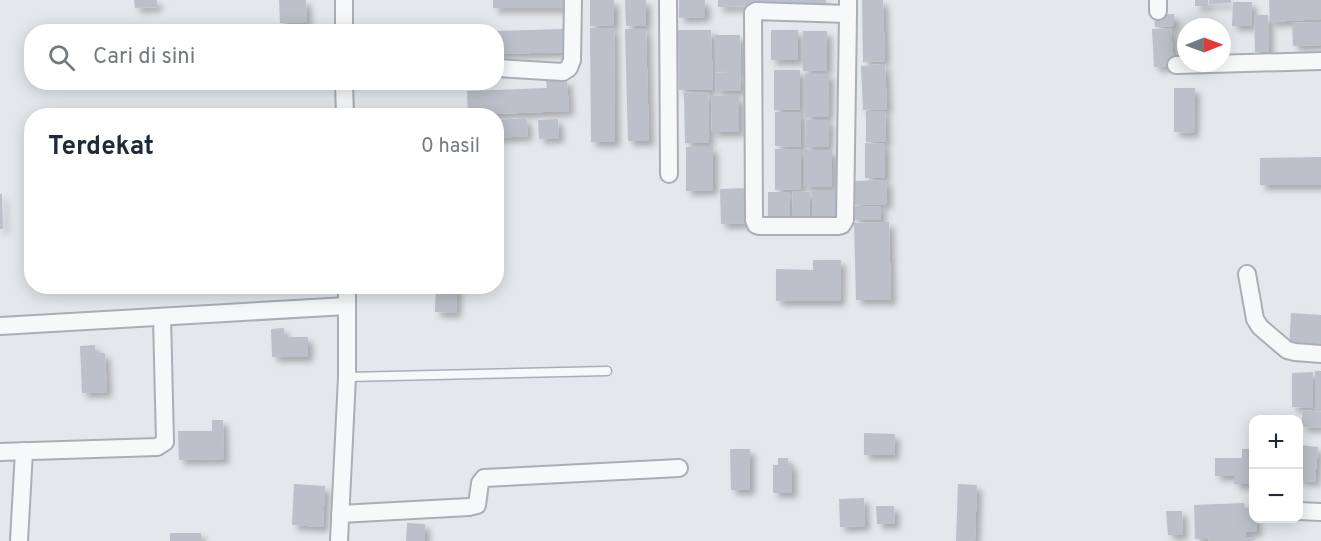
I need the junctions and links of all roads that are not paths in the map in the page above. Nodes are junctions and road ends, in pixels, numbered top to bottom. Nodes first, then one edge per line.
1 (344, 0) edge
2 (573, 0) edge
3 (668, 0) edge
4 (848, 7) edge
5 (344, 24) edge
6 (1321, 61) edge
7 (1176, 65) dead end
8 (504, 68) edge
9 (345, 90) edge
10 (345, 108) edge
11 (669, 174) dead end
12 (1247, 274) dead end
13 (346, 294) edge
14 (347, 306) junction
15 (162, 316) junction
16 (0, 326) edge
17 (1321, 354) edge
18 (607, 371) dead end
19 (347, 377) junction
20 (24, 451) junction
21 (0, 452) edge
22 (679, 468) dead end
23 (1303, 512) edge
24 (1321, 512) edge
25 (340, 514) junction
26 (18, 541) edge
27 (339, 541) edge

1 - 5 street
2 - 8 street
3 - 11 street
4 - 4 street
6 - 7 street
9 - 10 street
12 - 17 street
13 - 14 street
14 - 15 street
14 - 19 street
15 - 16 street
15 - 20 street
18 - 19 lane
19 - 25 street
20 - 21 street
20 - 26 street
22 - 25 street
23 - 24 street
25 - 27 street

